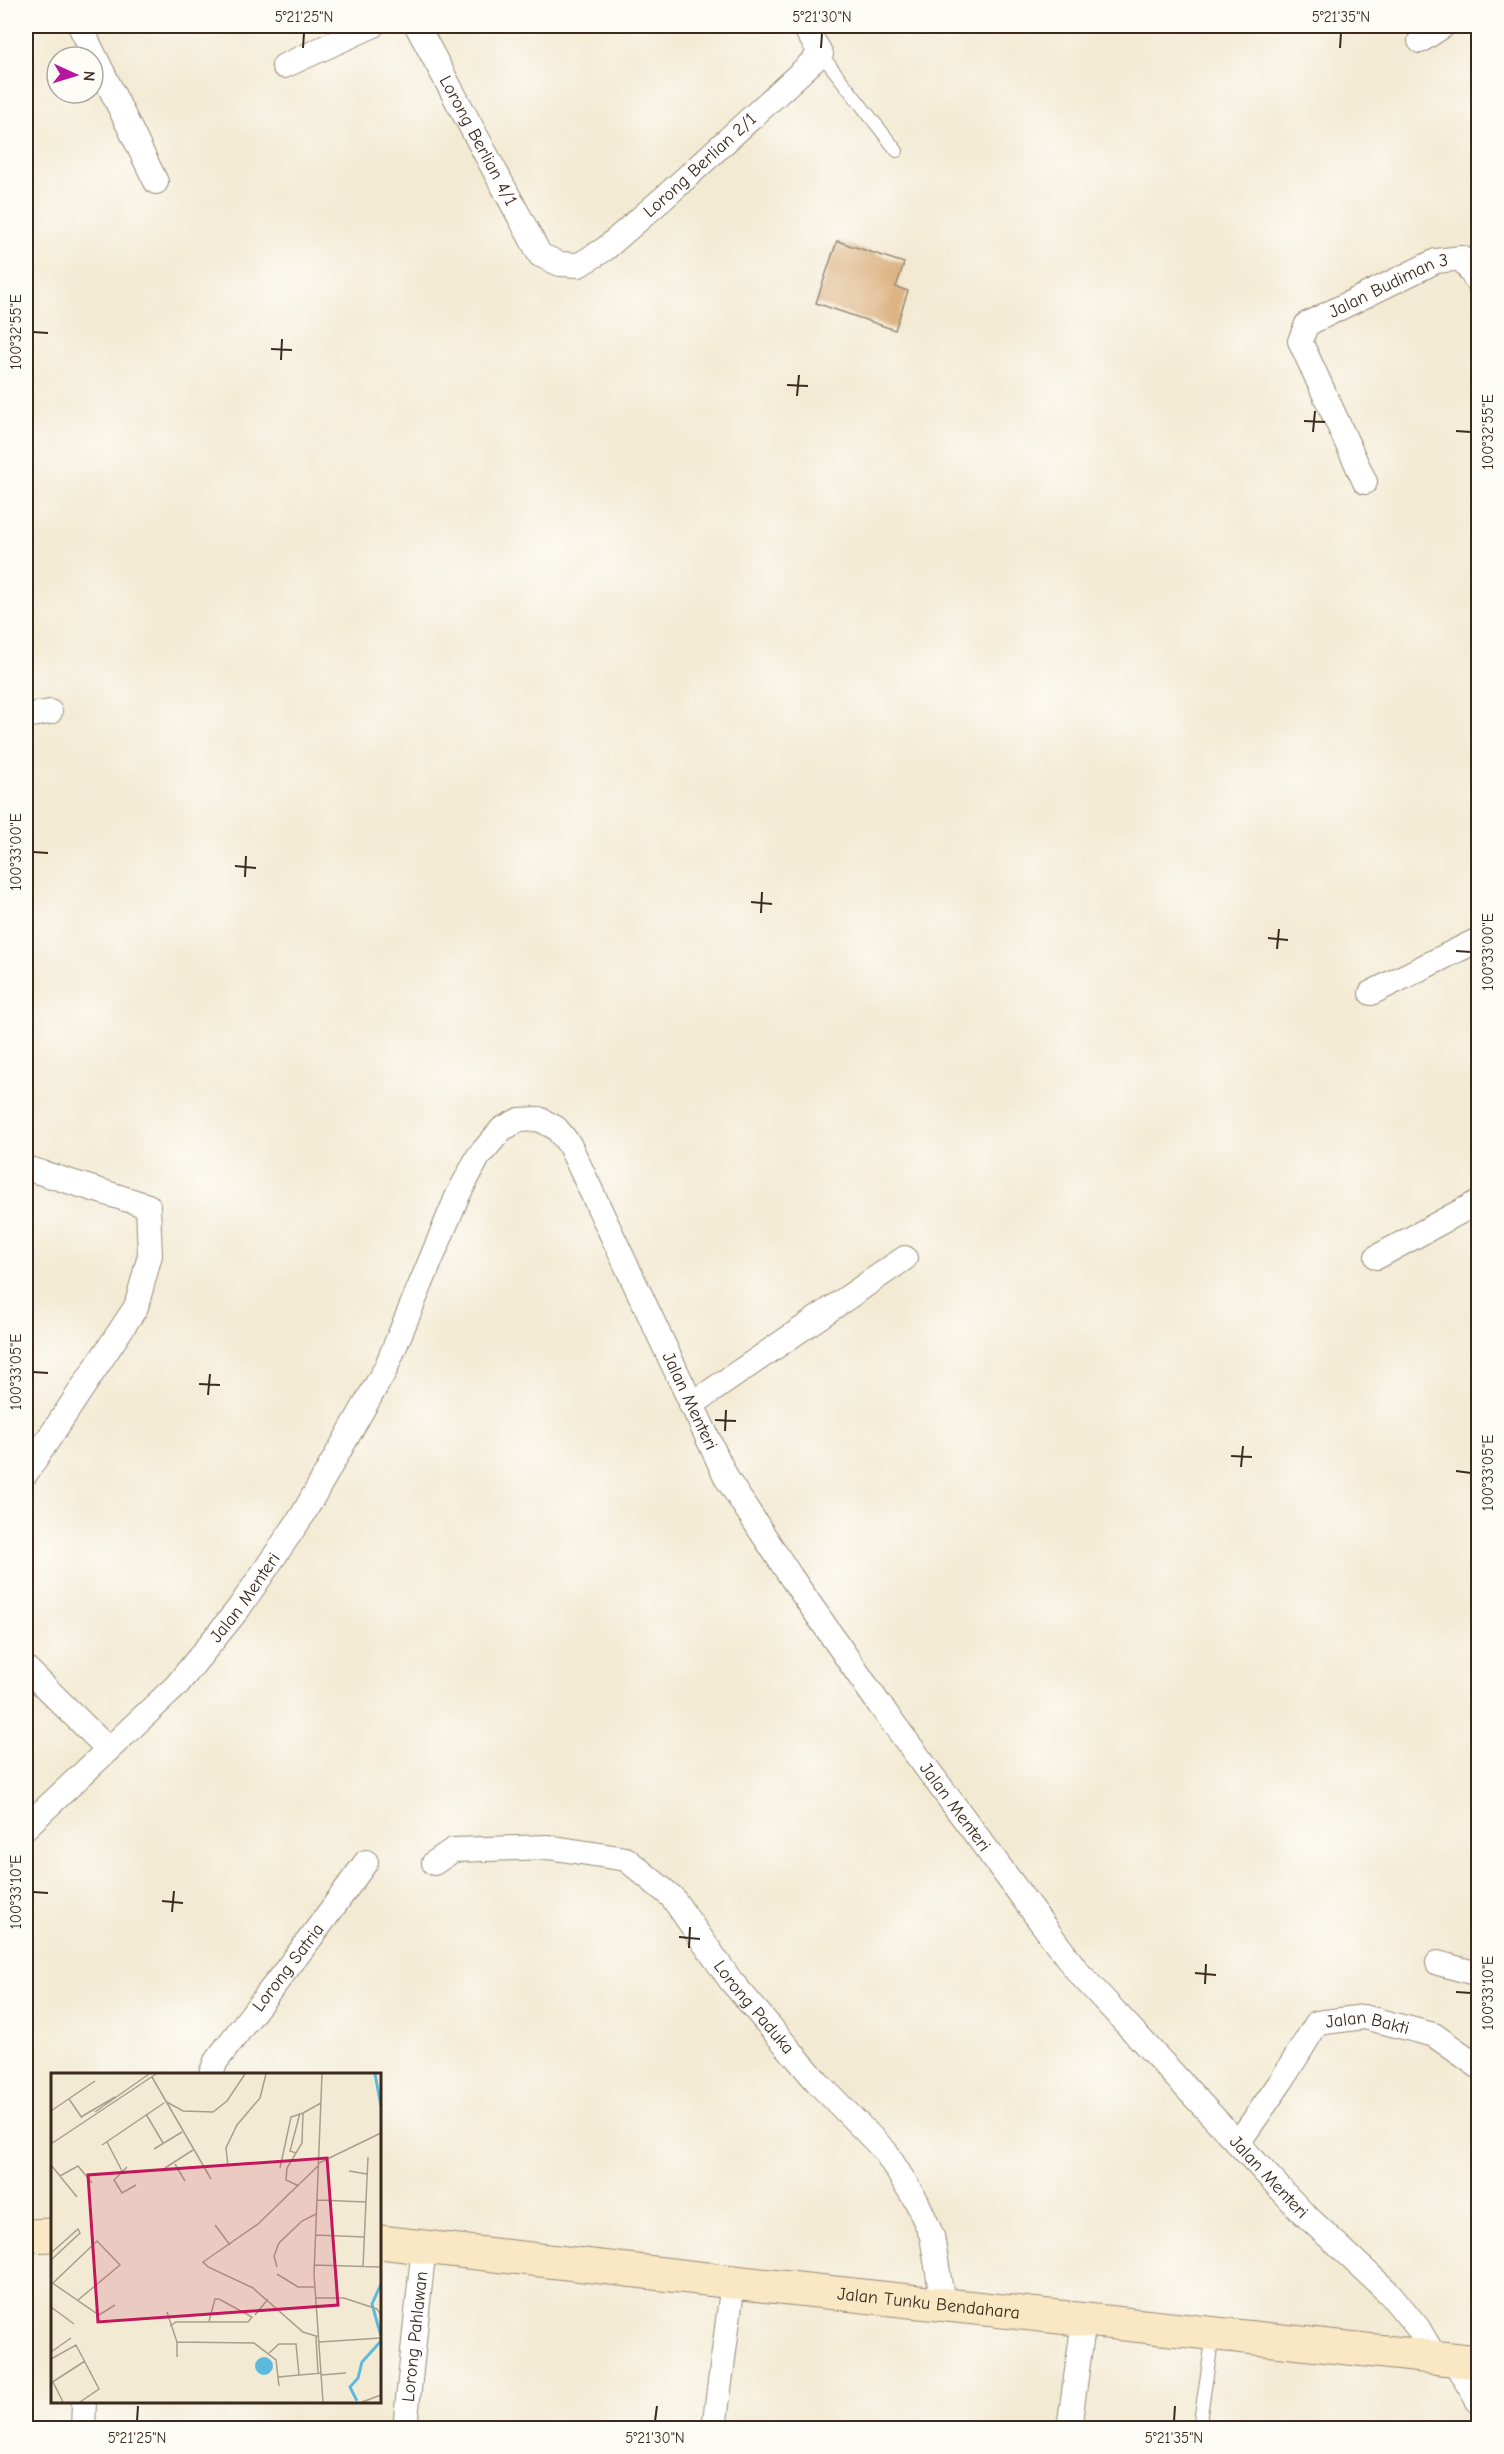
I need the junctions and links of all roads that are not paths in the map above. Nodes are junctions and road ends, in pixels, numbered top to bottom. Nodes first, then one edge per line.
1 (80, 26) edge
2 (372, 26) edge
3 (417, 26) edge
4 (804, 26) edge
5 (1443, 26) edge
6 (1420, 41) dead end
7 (820, 54) junction
8 (284, 66) dead end
9 (897, 151) dead end
10 (156, 182) dead end
11 (540, 255) joint
12 (1479, 283) edge
13 (1365, 482) dead end
14 (50, 712) dead end
15 (26, 716) edge
16 (1479, 940) edge
17 (1371, 993) dead end
18 (26, 1168) edge
19 (1479, 1202) edge
20 (1377, 1257) dead end
21 (905, 1258) dead end
22 (691, 1405) junction
23 (26, 1473) edge
24 (26, 1668) edge
25 (108, 1749) junction
26 (26, 1827) edge
27 (366, 1862) dead end
28 (434, 1863) dead end
29 (1438, 1963) dead end
30 (1479, 1974) edge
31 (1479, 2066) edge
32 (211, 2073) edge
33 (1238, 2143) junction
34 (51, 2235) edge
35 (26, 2236) edge
36 (381, 2242) edge
37 (424, 2245) junction
38 (733, 2282) junction
39 (943, 2303) junction
40 (1084, 2320) junction
41 (1214, 2333) junction
42 (1456, 2359) edge
43 (1479, 2401) edge
44 (84, 2403) edge
45 (83, 2428) edge
46 (405, 2428) edge
47 (714, 2428) edge
48 (1069, 2428) edge
49 (1199, 2428) edge

1 - 10 street
2 - 8 street
3 - 11 street, Lorong Berlian 4/1
4 - 7 street
5 - 6 street
7 - 9 lane
7 - 11 street, Lorong Berlian 2/1
12 - 13 street, Jalan Budiman 3
14 - 15 street
16 - 17 street
18 - 23 street
19 - 20 street
21 - 22 street
22 - 25 street, Jalan Menteri
22 - 33 street, Jalan Menteri
24 - 25 street
25 - 26 street, Jalan Menteri
27 - 32 street, Lorong Satria
28 - 39 street, Lorong Paduka
29 - 30 street
31 - 33 street, Jalan Bakti
33 - 42 street, Jalan Menteri
34 - 35 street
36 - 37 street, Jalan Tunku Bendahara
37 - 38 street, Jalan Tunku Bendahara
37 - 46 street, Lorong Pahlawan
38 - 39 street, Jalan Tunku Bendahara
38 - 47 street
39 - 40 street, Jalan Tunku Bendahara
40 - 41 street, Jalan Tunku Bendahara
40 - 48 street
41 - 42 street, Jalan Tunku Bendahara
41 - 49 lane
42 - 43 street, Jalan Menteri
44 - 45 street

